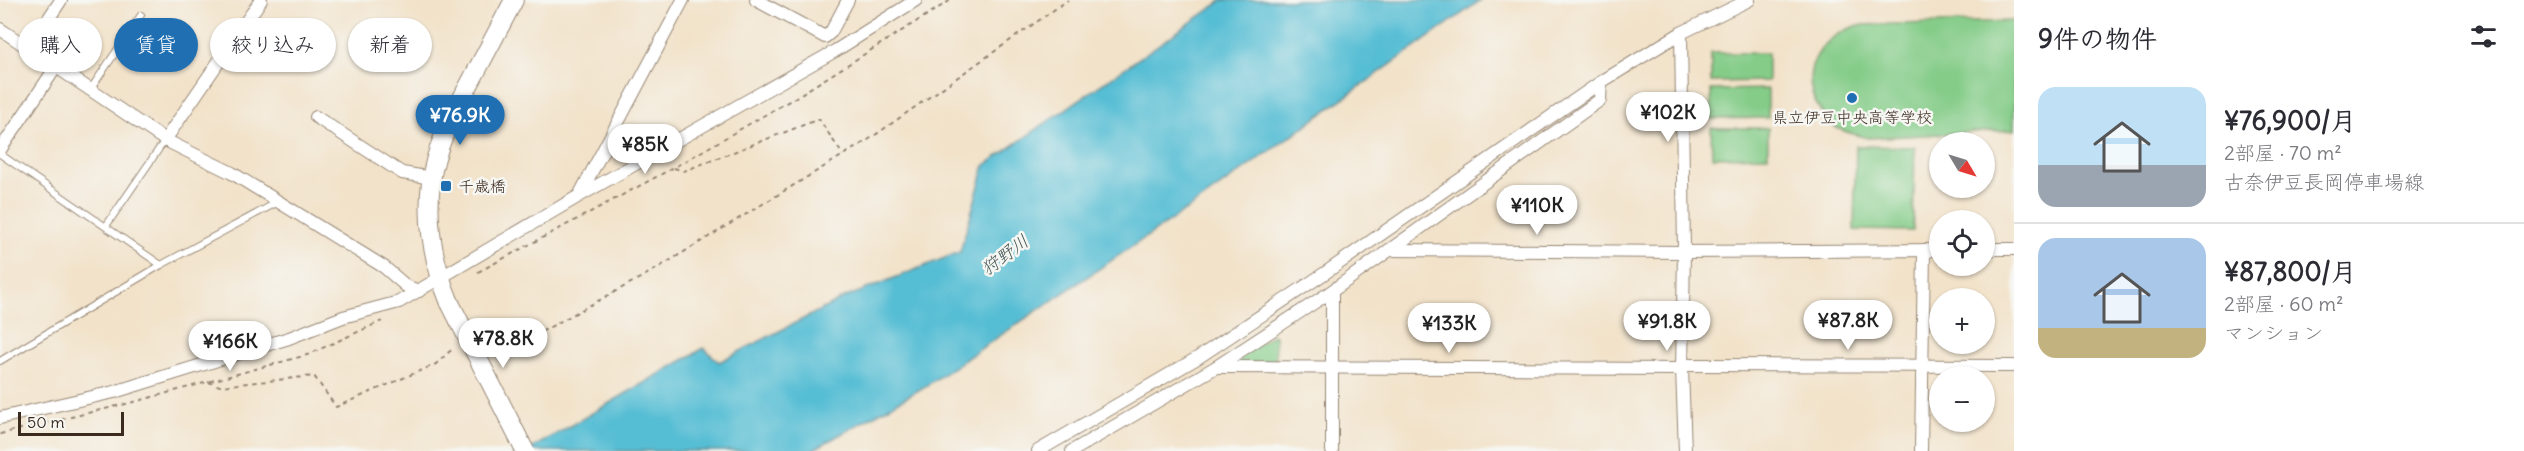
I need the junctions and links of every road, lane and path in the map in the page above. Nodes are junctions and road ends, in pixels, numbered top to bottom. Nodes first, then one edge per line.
1 (61, 0) edge
2 (261, 0) edge
3 (514, 0) edge
4 (683, 0) edge
5 (756, 0) edge
6 (848, 0) edge
7 (916, 0) edge
8 (951, 0) edge
9 (1068, 0) edge
10 (1749, 0) edge
11 (141, 15) dead end
12 (49, 18) edge
13 (0, 29) edge
14 (1682, 33) junction
15 (18, 41) edge
16 (53, 72) edge
17 (63, 72) edge
18 (1601, 82) junction
19 (90, 90) junction
20 (316, 117) dead end
21 (165, 140) junction
22 (0, 152) edge
23 (843, 155) junction
24 (673, 168) junction
25 (432, 178) junction
26 (579, 196) junction
27 (278, 202) junction
28 (106, 226) junction
29 (1995, 249) edge
30 (2014, 249) edge
31 (1389, 250) junction
32 (1924, 250) junction
33 (1929, 250) edge
34 (1684, 252) junction
35 (161, 265) junction
36 (472, 275) dead end
37 (442, 278) junction
38 (419, 291) junction
39 (1332, 291) junction
40 (387, 319) dead end
41 (484, 346) dead end
42 (461, 349) dead end
43 (0, 361) edge
44 (1921, 366) junction
45 (2014, 366) edge
46 (1216, 367) junction
47 (1682, 367) junction
48 (1332, 370) junction
49 (208, 382) junction
50 (0, 418) edge
51 (0, 434) edge
52 (525, 451) edge
53 (1038, 451) edge
54 (1072, 451) edge
55 (1332, 451) edge
56 (1685, 451) edge
57 (1921, 451) edge

1 - 12 street
2 - 21 street
3 - 25 main road
4 - 26 street
5 - 6 street
7 - 26 street
8 - 24 path
9 - 23 path
10 - 14 street
11 - 19 lane
13 - 15 street
14 - 18 street
14 - 34 street
16 - 22 street
17 - 19 street
18 - 31 street
18 - 53 street
19 - 21 street
20 - 25 street
21 - 27 street
21 - 28 lane
22 - 28 lane
23 - 24 path
23 - 41 path
24 - 36 path
25 - 37 main road
26 - 37 street
27 - 35 lane
27 - 38 street
28 - 35 lane
29 - 30 street
31 - 34 street
31 - 39 street
32 - 33 street
32 - 34 street
32 - 44 street
34 - 47 street
35 - 43 lane
37 - 38 street
37 - 52 main road, bridge
38 - 50 street
39 - 46 street
39 - 48 street
40 - 49 path
42 - 49 path
44 - 45 street
44 - 47 street
44 - 57 street
46 - 48 street
46 - 54 street
47 - 48 street
47 - 56 street
48 - 55 street
49 - 51 path

